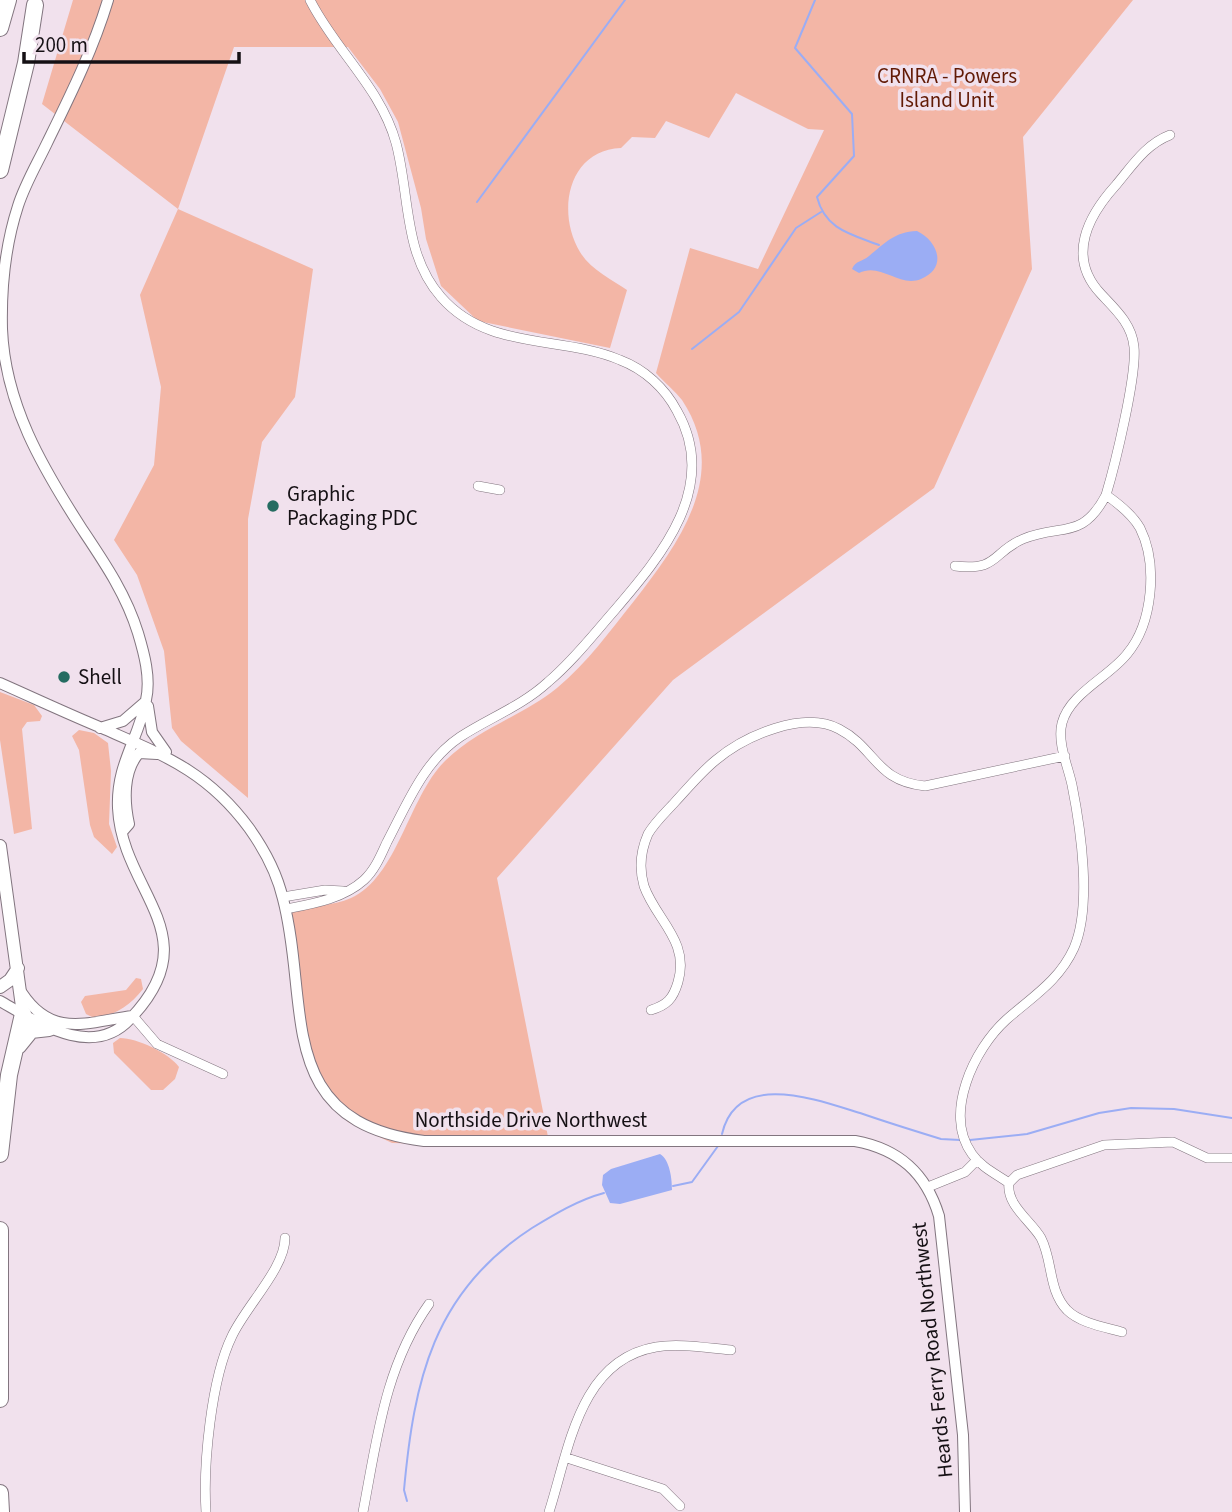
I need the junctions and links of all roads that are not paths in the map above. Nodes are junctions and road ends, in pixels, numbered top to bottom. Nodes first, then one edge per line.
1 (8, 0) edge
2 (108, 0) edge
3 (310, 0) edge
4 (36, 2) edge
5 (0, 28) edge
6 (0, 126) edge
7 (1170, 135) dead end
8 (0, 170) edge
9 (478, 486) dead end
10 (500, 490) dead end
11 (1106, 495) junction
12 (955, 566) dead end
13 (0, 683) edge
14 (147, 699) junction
15 (100, 727) junction
16 (131, 741) junction
17 (1065, 756) junction
18 (170, 757) junction
19 (122, 832) junction
20 (0, 846) edge
21 (284, 903) junction
22 (18, 968) junction
23 (0, 987) edge
24 (22, 993) junction
25 (0, 1001) edge
26 (651, 1010) dead end
27 (23, 1014) junction
28 (133, 1016) junction
29 (48, 1028) junction
30 (12, 1058) junction
31 (223, 1074) dead end
32 (0, 1154) edge
33 (1232, 1158) edge
34 (977, 1160) junction
35 (1009, 1183) junction
36 (928, 1187) junction
37 (0, 1230) edge
38 (285, 1238) dead end
39 (429, 1304) dead end
40 (1122, 1332) dead end
41 (731, 1350) dead end
42 (0, 1399) edge
43 (567, 1458) junction
44 (0, 1493) edge
45 (680, 1506) dead end
46 (1, 1512) edge
47 (206, 1512) edge
48 (363, 1512) edge
49 (549, 1512) edge
50 (965, 1512) edge

1 - 5 highway
2 - 14 street
3 - 21 street
4 - 6 highway
4 - 8 highway
7 - 11 street
9 - 10 street
11 - 12 street
11 - 17 street
13 - 15 street, Northside Drive Northwest
14 - 15 street
14 - 16 street
14 - 18 street
15 - 16 street, Northside Drive Northwest
16 - 18 street, Northside Drive Northwest
16 - 19 street
17 - 26 street
17 - 34 street
18 - 19 street
18 - 21 street, Northside Drive Northwest
19 - 28 street
20 - 22 main road
21 - 36 street, Northside Drive Northwest
22 - 23 main road
22 - 24 main road
24 - 27 main road
24 - 28 street
25 - 27 street
27 - 29 street
27 - 30 highway
28 - 29 street
28 - 31 street
29 - 30 highway
30 - 32 highway
33 - 35 street
34 - 35 street
34 - 36 street
35 - 40 street
36 - 50 street, Heards Ferry Road Northwest
37 - 42 highway
38 - 47 street
39 - 48 street
41 - 43 street
43 - 45 street
43 - 49 street
44 - 46 highway

